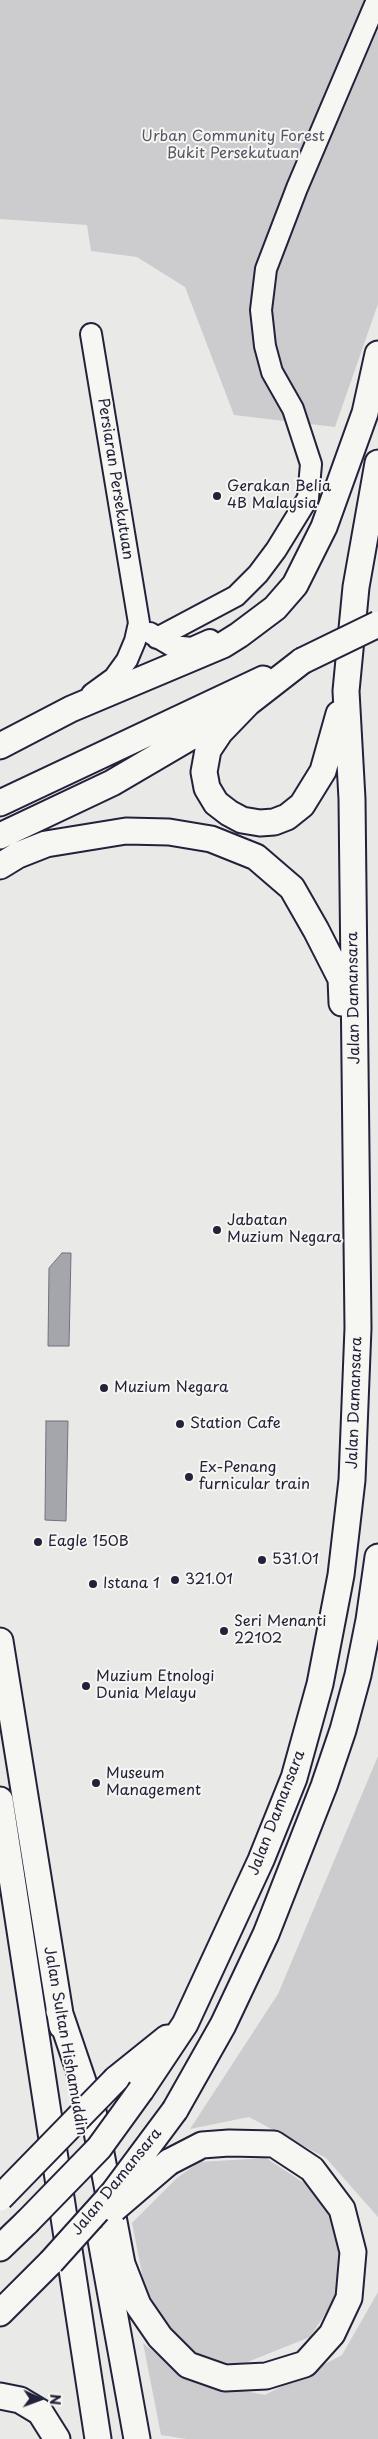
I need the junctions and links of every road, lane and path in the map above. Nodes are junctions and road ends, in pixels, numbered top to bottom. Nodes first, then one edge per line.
1 (378, 0) edge
2 (91, 334) dead end
3 (378, 354) edge
4 (378, 463) edge
5 (139, 623) junction
6 (254, 624) junction
7 (378, 624) edge
8 (157, 638) junction
9 (302, 661) junction
10 (346, 691) junction
11 (248, 703) junction
12 (71, 709) junction
13 (0, 746) edge
14 (0, 803) edge
15 (0, 836) edge
16 (0, 866) edge
17 (357, 1197) junction
18 (378, 1557) edge
19 (0, 1641) edge
20 (0, 1800) edge
21 (59, 2011) junction
22 (185, 2024) junction
23 (0, 2198) edge
24 (0, 2248) edge
25 (51, 2262) junction
26 (0, 2313) edge
27 (0, 2396) edge
28 (57, 2439) edge
29 (98, 2439) edge
30 (137, 2439) edge

1 - 8 street
2 - 5 street, Persiaran Persekutuan
3 - 6 main road
4 - 10 main road, Jalan Damansara
5 - 8 street
5 - 12 street
6 - 8 street
6 - 12 main road
7 - 9 main road, bridge
9 - 11 main road
9 - 14 main road
10 - 11 main road
10 - 17 main road, Jalan Damansara
11 - 15 main road
12 - 13 main road
16 - 17 main road
17 - 22 main road, Jalan Damansara
18 - 25 main road, Jalan Damansara, bridge
19 - 21 main road, Jalan Sultan Hishamuddin
20 - 29 main road, Jalan Sultan Hishamuddin
21 - 25 main road, bridge
21 - 30 main road, Jalan Sultan Hishamuddin
22 - 23 main road, bridge
22 - 24 main road, Jalan Damansara, bridge
25 - 26 main road, Jalan Damansara
27 - 28 main road

